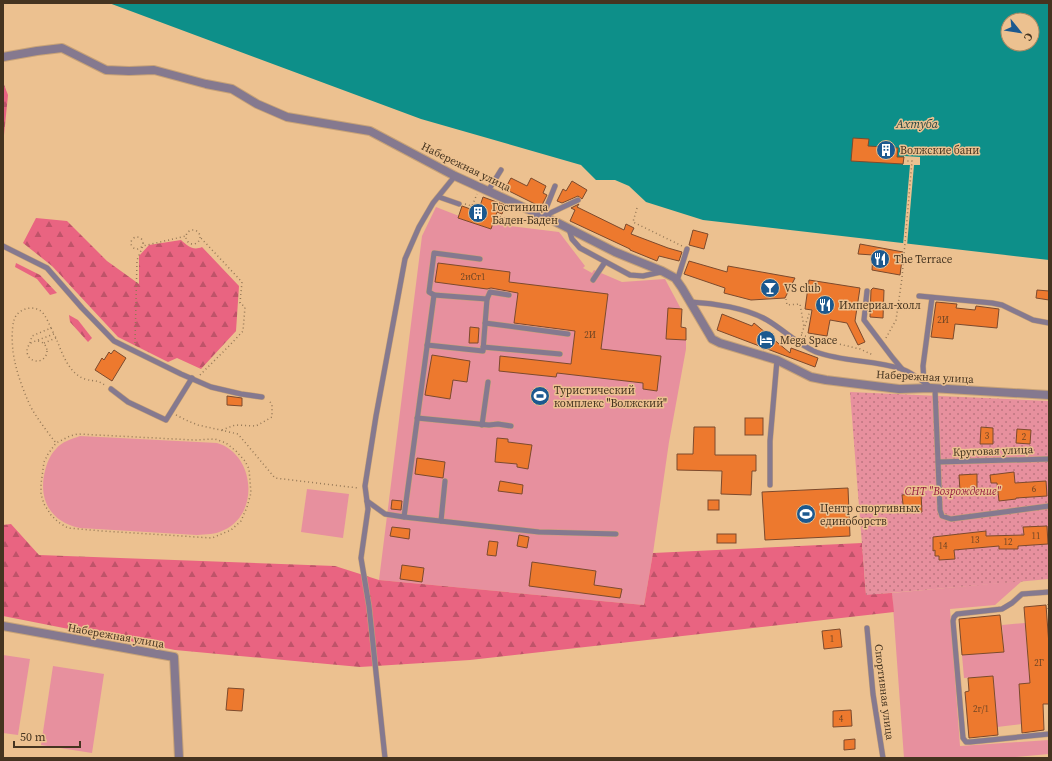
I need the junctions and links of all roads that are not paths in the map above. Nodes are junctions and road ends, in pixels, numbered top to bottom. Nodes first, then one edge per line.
1 (3, 57) edge
2 (501, 170) dead end
3 (455, 176) junction
4 (555, 186) dead end
5 (488, 191) junction
6 (439, 197) junction
7 (578, 200) dead end
8 (459, 204) road end
9 (543, 216) junction
10 (569, 229) junction
11 (3, 246) edge
12 (687, 249) road end
13 (480, 259) dead end
14 (605, 262) junction
15 (662, 271) junction
16 (593, 280) dead end
17 (677, 281) junction
18 (867, 291) dead end
19 (434, 294) junction
20 (509, 295) dead end
21 (920, 296) dead end
22 (932, 298) junction
23 (487, 299) junction
24 (690, 302) junction
25 (485, 323) junction
26 (1049, 323) edge
27 (568, 334) dead end
28 (427, 345) junction
29 (483, 347) junction
30 (560, 354) dead end
31 (777, 360) junction
32 (903, 370) junction
33 (193, 379) junction
34 (488, 382) dead end
35 (924, 382) junction
36 (933, 388) junction
37 (110, 390) road end
38 (1049, 395) edge
39 (262, 397) road end
40 (417, 418) junction
41 (482, 424) junction
42 (511, 426) dead end
43 (1049, 459) edge
44 (938, 462) junction
45 (445, 481) dead end
46 (770, 485) dead end
47 (367, 501) junction
48 (1049, 506) edge
49 (404, 517) junction
50 (440, 521) junction
51 (616, 534) dead end
52 (1049, 592) edge
53 (3, 626) edge
54 (866, 628) dead end
55 (1049, 734) edge
56 (179, 758) edge
57 (385, 758) edge
58 (883, 758) edge

1 - 3 street, Набережная улица
2 - 5 lane
3 - 5 street, Набережная улица
3 - 6 lane
4 - 9 lane
5 - 9 street, Набережная улица
6 - 8 lane
6 - 47 lane
7 - 9 lane
9 - 10 street, Набережная улица
10 - 14 lane
10 - 15 street, Набережная улица
11 - 33 lane
12 - 17 lane
13 - 19 lane
14 - 15 lane
14 - 16 lane
15 - 17 street, Набережная улица
17 - 24 street, Набережная улица
18 - 32 lane
19 - 23 lane
19 - 28 lane
20 - 23 lane
21 - 22 lane
22 - 26 lane
22 - 35 lane
23 - 25 lane
24 - 31 street, Набережная улица
24 - 32 lane
25 - 27 lane
25 - 29 lane
28 - 29 lane
28 - 40 lane
29 - 30 lane
31 - 36 street, Набережная улица
31 - 46 lane
32 - 35 lane
33 - 37 lane
33 - 39 lane
34 - 41 lane
35 - 36 lane
36 - 38 street, Набережная улица
36 - 44 lane, Круговая улица
40 - 41 lane
40 - 49 lane
41 - 42 lane
43 - 44 lane, Круговая улица
44 - 48 lane, Круговая улица
45 - 50 lane
47 - 49 lane
47 - 57 lane
49 - 50 lane
50 - 51 lane
52 - 55 lane
53 - 56 street, Набережная улица
54 - 58 lane, Спортивная улица

